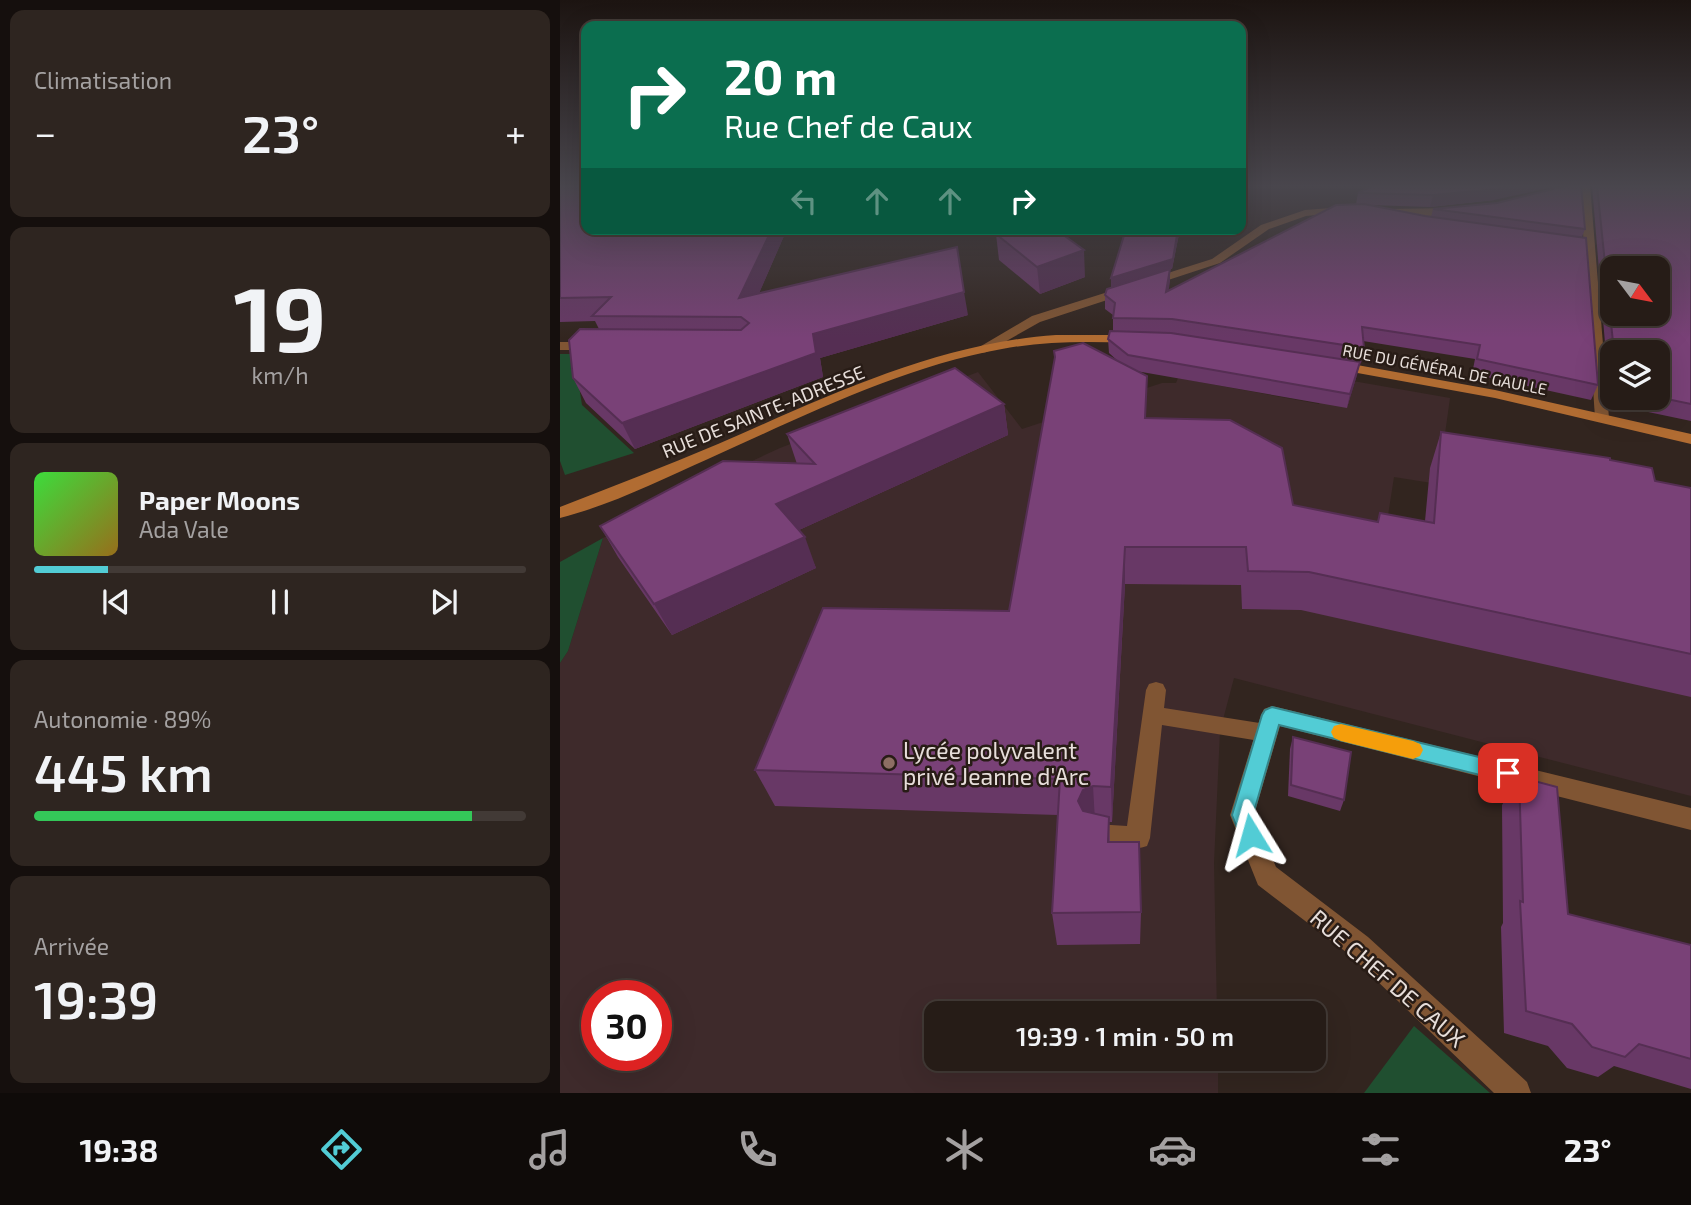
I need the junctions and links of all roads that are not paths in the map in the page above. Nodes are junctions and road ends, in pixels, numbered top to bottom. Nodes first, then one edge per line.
1 (1252, 236) edge
2 (1582, 236) edge
3 (1147, 339) edge
4 (560, 346) edge
5 (601, 346) edge
6 (982, 349) junction
7 (1319, 363) edge
8 (1602, 418) junction
9 (1691, 439) edge
10 (560, 513) edge
11 (1156, 690) dead end
12 (1152, 715) junction
13 (1266, 733) junction
14 (1691, 818) edge
15 (1095, 835) edge
16 (1516, 1093) edge

1 - 6 street
2 - 8 street
3 - 6 main road
4 - 5 street
6 - 10 main road, RUE DE SAINTE-ADRESSE
7 - 8 main road, RUE DU GÉNÉRAL DE GAULLE
8 - 9 main road, RUE DU GÉNÉRAL DE GAULLE
11 - 12 street
12 - 13 street
12 - 15 street
13 - 14 street
13 - 16 street, RUE CHEF DE CAUX

